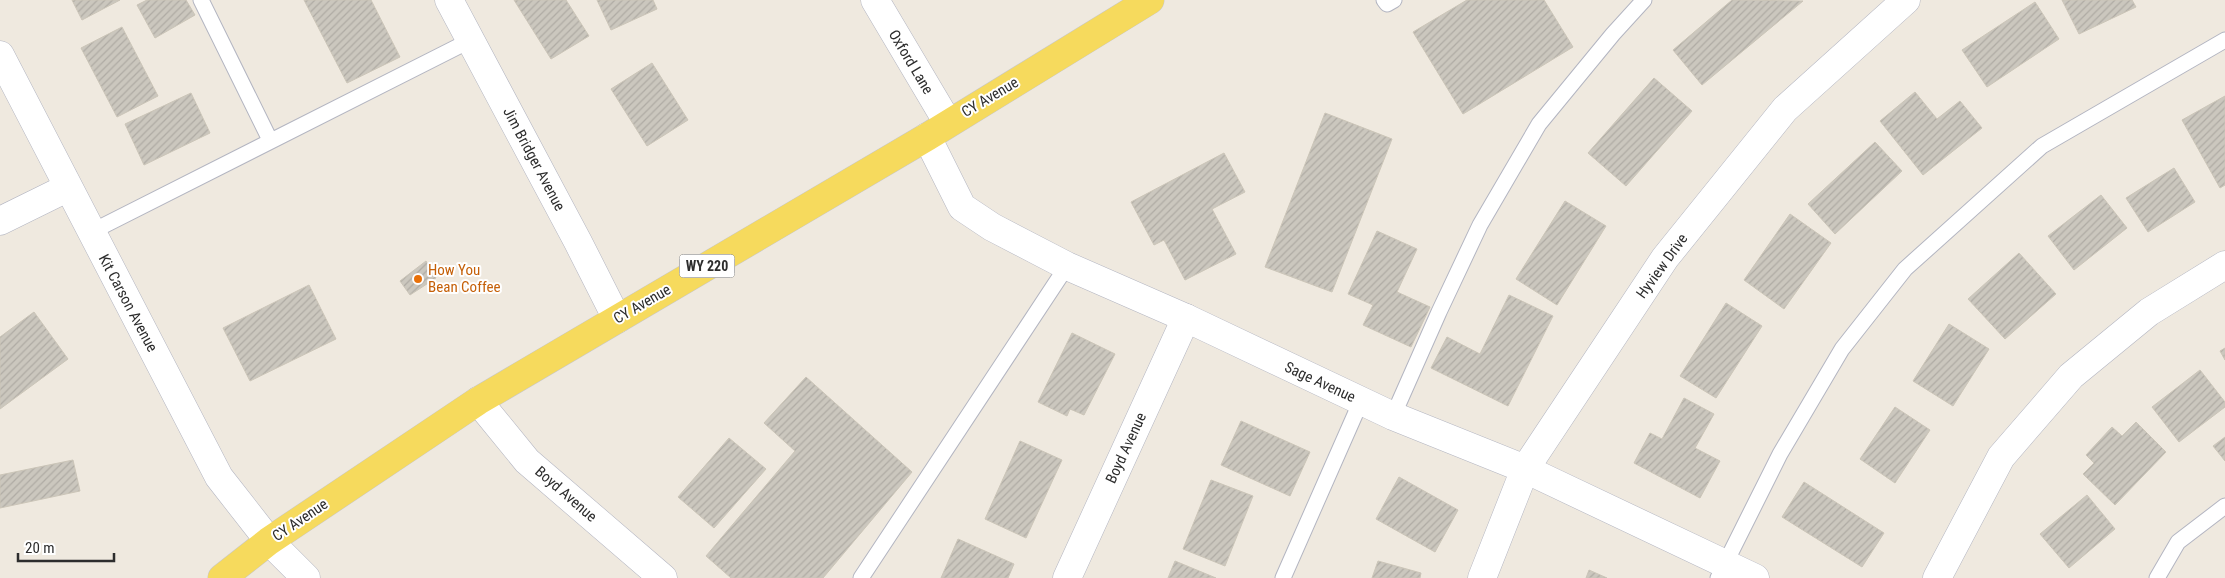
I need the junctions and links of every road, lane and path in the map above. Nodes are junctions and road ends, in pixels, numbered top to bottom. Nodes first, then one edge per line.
1 (201, 0) edge
2 (449, 0) edge
3 (875, 0) edge
4 (1150, 0) edge
5 (1384, 0) edge
6 (1394, 0) edge
7 (1644, 0) edge
8 (1906, 0) edge
9 (471, 40) junction
10 (2225, 40) edge
11 (0, 55) edge
12 (938, 130) junction
13 (270, 140) junction
14 (68, 188) junction
15 (0, 221) edge
16 (91, 232) junction
17 (2225, 265) edge
18 (1067, 266) junction
19 (1186, 318) junction
20 (617, 319) junction
21 (478, 401) junction
22 (1361, 401) junction
23 (1393, 416) junction
24 (1525, 469) junction
25 (2225, 506) edge
26 (269, 541) junction
27 (1722, 571) edge
28 (222, 578) edge
29 (306, 578) edge
30 (663, 578) edge
31 (861, 578) edge
32 (1067, 578) edge
33 (1283, 578) edge
34 (1482, 578) edge
35 (1755, 578) edge
36 (1938, 578) edge
37 (2157, 578) edge

1 - 13 lane
2 - 9 street, Jim Bridger Avenue
3 - 12 street, Oxford Lane
4 - 12 main road, CY Avenue / WY 220
5 - 6 lane
7 - 23 lane
8 - 24 street, Hyview Drive
9 - 13 lane
9 - 20 street, Jim Bridger Avenue
10 - 27 lane
11 - 14 street, Kit Carson Avenue
12 - 18 street, Sage Avenue
12 - 20 main road, CY Avenue / WY 220
13 - 16 lane
14 - 15 street
14 - 16 street, Kit Carson Avenue
16 - 26 street, Kit Carson Avenue
17 - 36 street
18 - 19 street, Sage Avenue
18 - 31 lane
19 - 22 street, Sage Avenue
19 - 32 street, Boyd Avenue
20 - 21 main road, CY Avenue / WY 220
21 - 26 main road, CY Avenue / WY 220
21 - 30 street, Boyd Avenue
22 - 23 street, Sage Avenue
22 - 33 lane
23 - 24 street, Sage Avenue
24 - 27 street, Sage Avenue
24 - 34 street, Hyview Drive
25 - 37 lane
26 - 28 main road, CY Avenue / WY 220
26 - 29 street, Kit Carson Avenue
27 - 35 street, Sage Avenue

